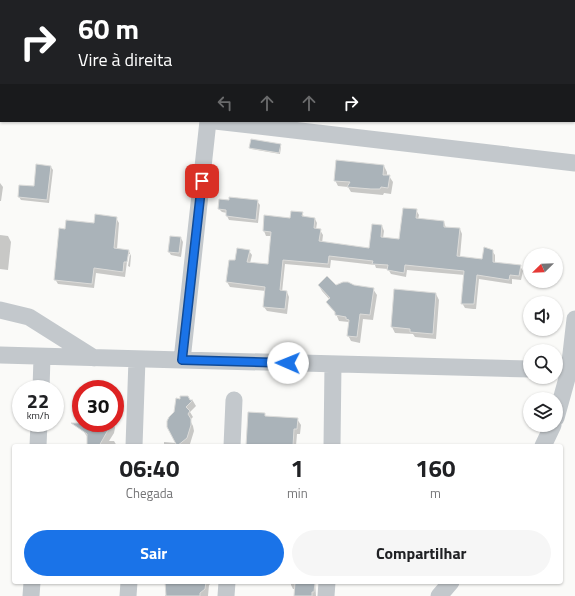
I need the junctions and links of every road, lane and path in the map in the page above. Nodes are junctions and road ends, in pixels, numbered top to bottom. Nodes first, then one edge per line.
1 (208, 122) edge
2 (224, 122) edge
3 (575, 163) edge
4 (0, 310) edge
5 (575, 319) edge
6 (0, 355) edge
7 (42, 357) junction
8 (94, 358) junction
9 (137, 359) junction
10 (182, 360) junction
11 (333, 364) junction
12 (523, 370) edge
13 (567, 371) edge
14 (41, 380) edge
15 (562, 392) edge
16 (234, 400) dead end
17 (39, 432) edge
18 (550, 432) edge
19 (38, 444) edge
20 (134, 444) edge
21 (232, 444) edge
22 (332, 444) edge
23 (544, 444) edge
24 (32, 584) edge
25 (129, 584) edge
26 (226, 584) edge
27 (327, 584) edge
28 (449, 584) edge
29 (31, 596) edge
30 (128, 596) edge
31 (226, 596) edge
32 (326, 596) edge
33 (439, 596) edge

1 - 10 street
2 - 3 street
4 - 8 street
5 - 13 street
6 - 7 street
7 - 8 street
7 - 14 street
8 - 9 street
9 - 10 street
9 - 20 street
10 - 11 street
11 - 12 street
11 - 22 street
13 - 15 street
16 - 21 street
17 - 19 street
18 - 23 street
24 - 29 street
25 - 30 street
26 - 31 street
27 - 32 street
28 - 33 street

